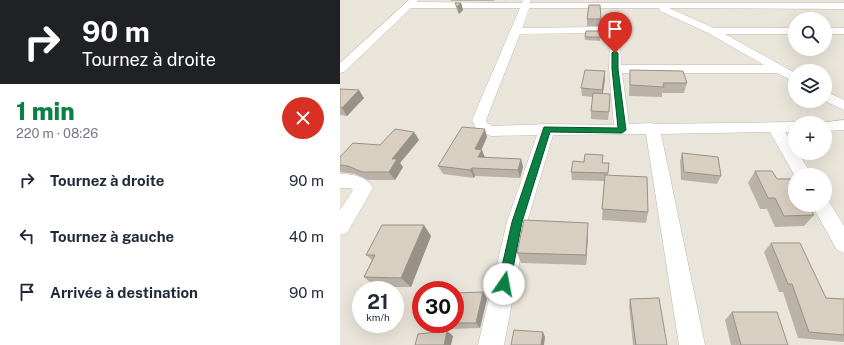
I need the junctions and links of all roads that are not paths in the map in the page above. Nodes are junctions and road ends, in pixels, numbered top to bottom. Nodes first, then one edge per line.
1 (650, 0) edge
2 (411, 3) edge
3 (526, 3) edge
4 (844, 6) edge
5 (659, 7) junction
6 (516, 31) junction
7 (712, 31) junction
8 (788, 31) edge
9 (832, 31) edge
10 (844, 31) edge
11 (340, 69) edge
12 (615, 69) junction
13 (779, 69) junction
14 (788, 74) edge
15 (832, 99) edge
16 (844, 106) edge
17 (832, 126) edge
18 (844, 126) edge
19 (788, 127) edge
20 (652, 128) junction
21 (775, 128) junction
22 (547, 129) junction
23 (622, 130) junction
24 (799, 168) edge
25 (340, 181) edge
26 (825, 212) edge
27 (340, 227) edge
28 (844, 244) edge
29 (492, 345) edge
30 (692, 345) edge

1 - 5 street
2 - 3 street
2 - 11 street
3 - 5 street
3 - 6 street
4 - 5 street
5 - 7 street
6 - 12 street
6 - 22 street
7 - 8 street
7 - 13 street
9 - 10 street
12 - 13 street
12 - 23 street
13 - 14 street
15 - 16 street
17 - 18 street
19 - 21 street
20 - 21 street
20 - 23 street
20 - 30 street
21 - 24 street
22 - 23 street
22 - 29 street
25 - 27 street
26 - 28 street

